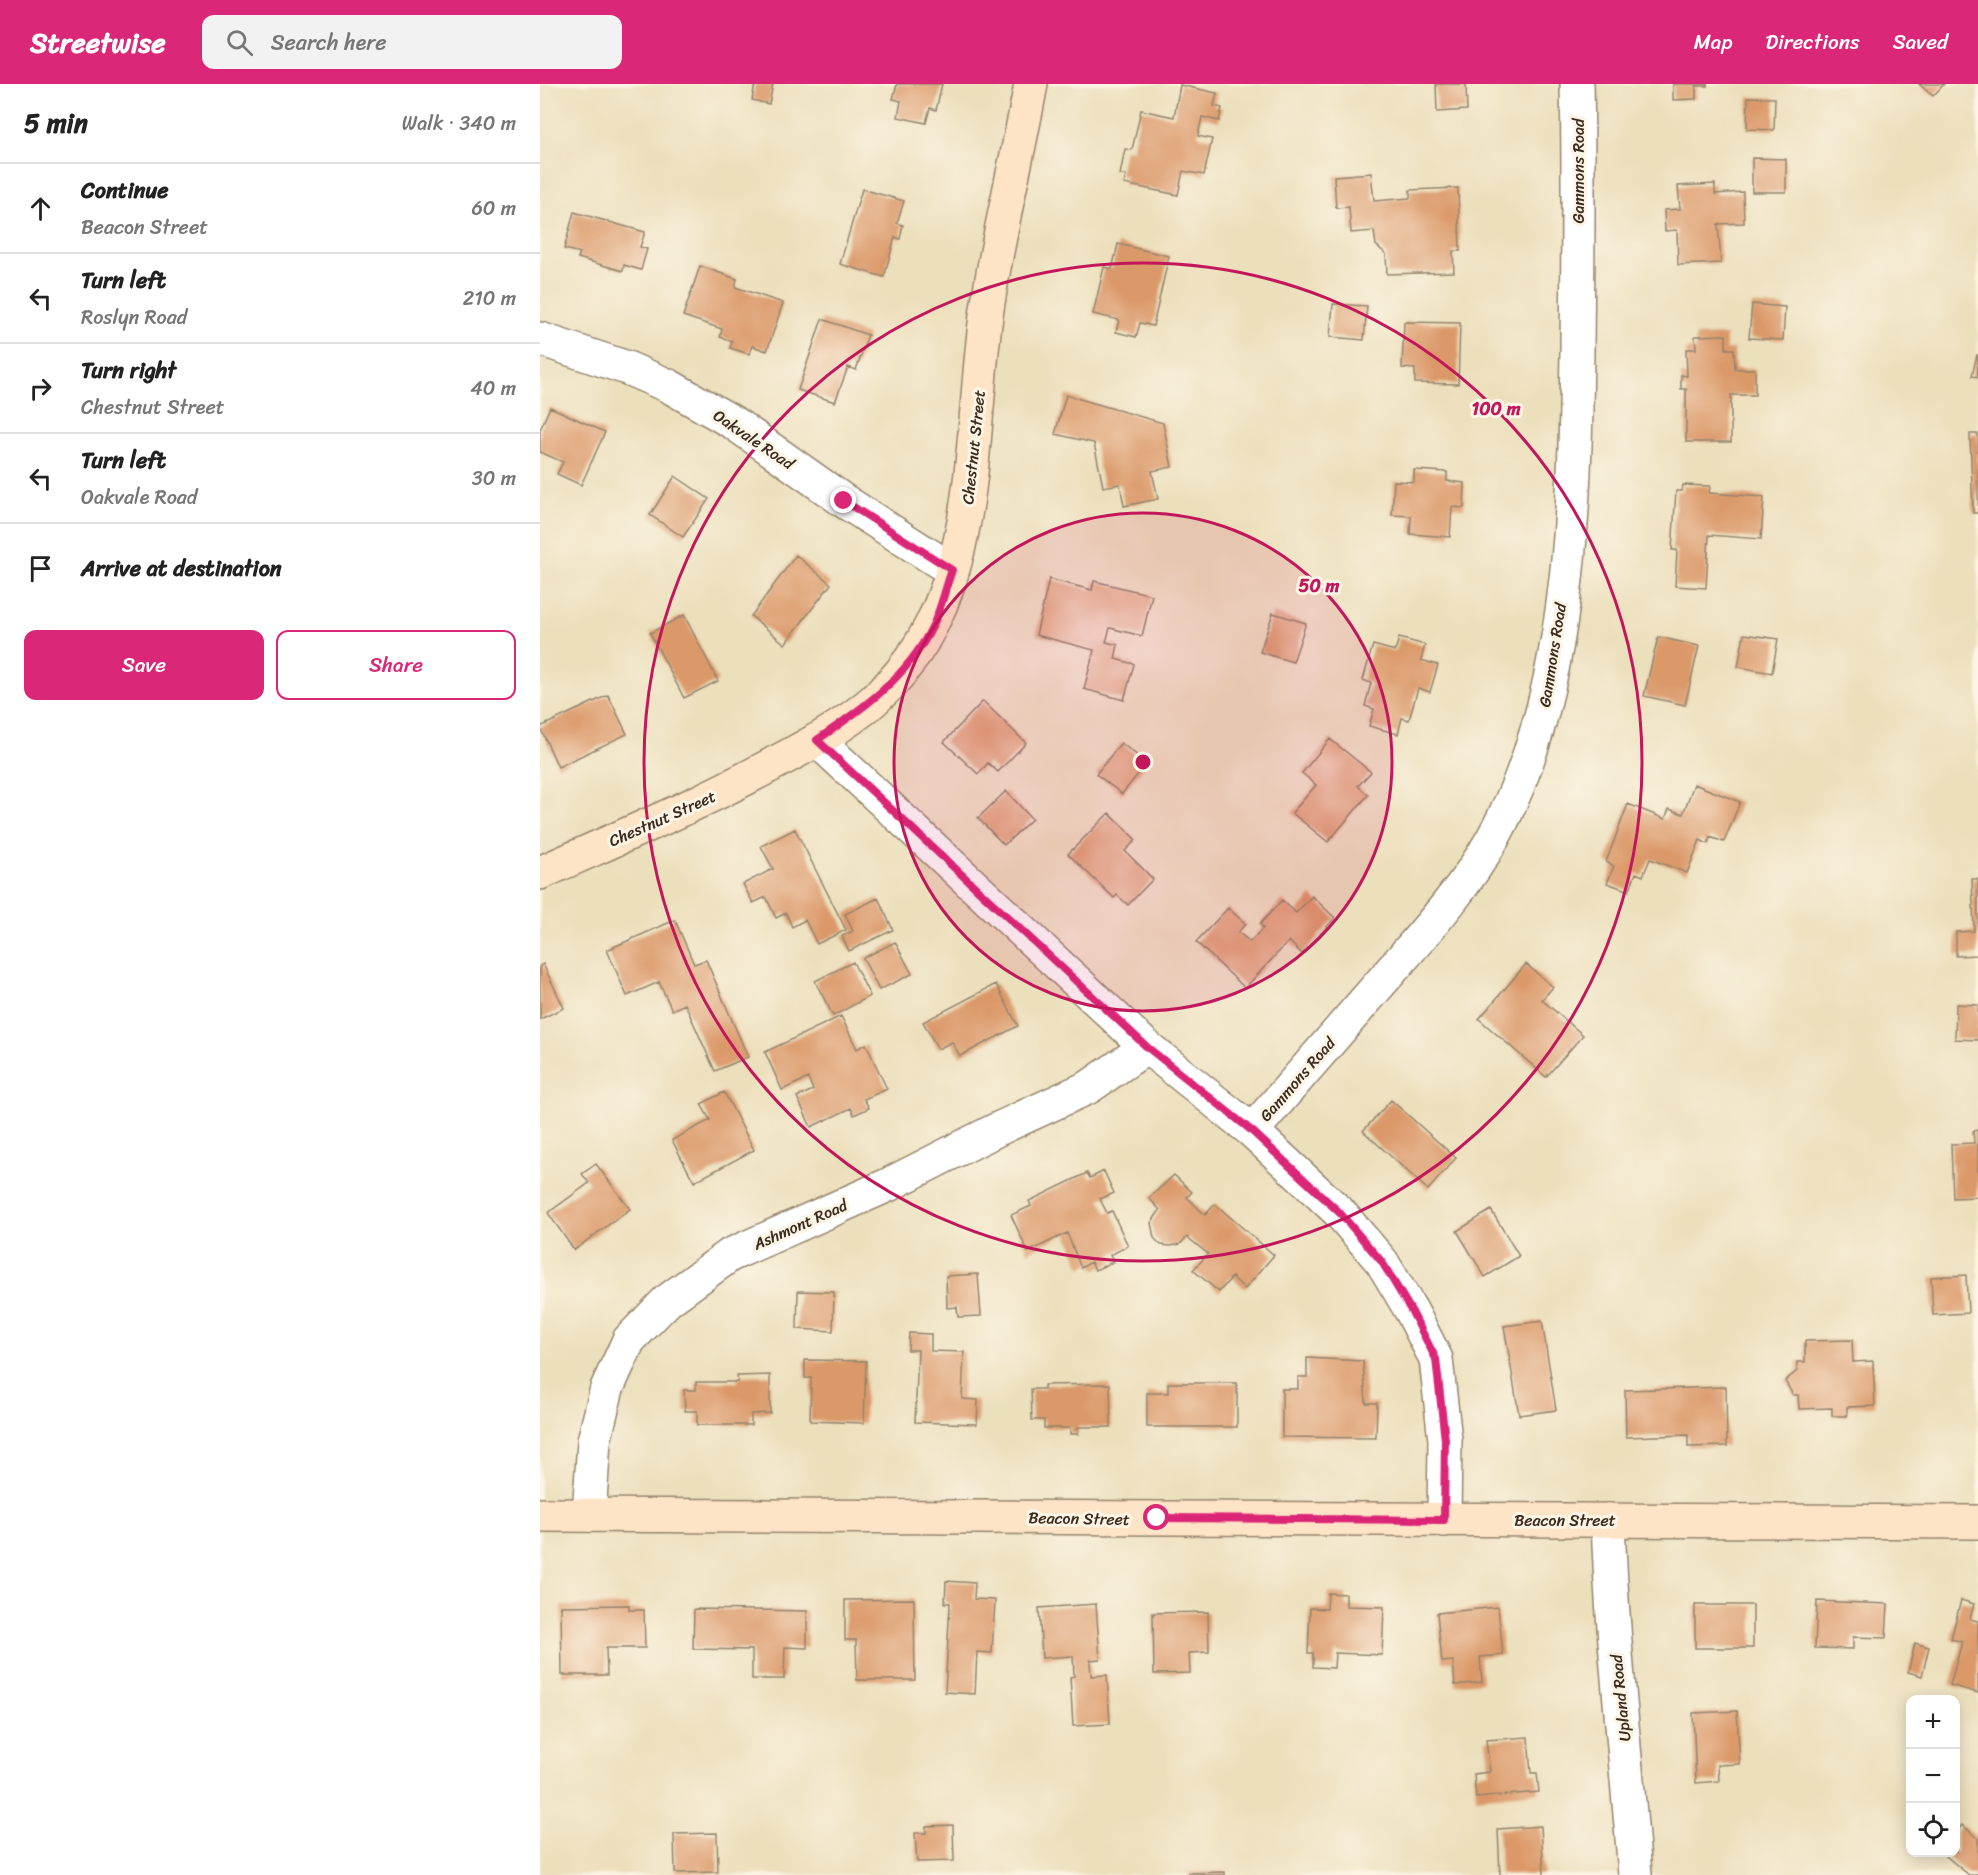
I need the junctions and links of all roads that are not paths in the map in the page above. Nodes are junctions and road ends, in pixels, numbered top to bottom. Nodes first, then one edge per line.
1 (1031, 84) edge
2 (1577, 84) edge
3 (540, 339) edge
4 (952, 570) junction
5 (817, 740) junction
6 (540, 873) edge
7 (1147, 1047) junction
8 (1252, 1131) junction
9 (540, 1515) edge
10 (590, 1515) junction
11 (1444, 1520) junction
12 (1608, 1520) junction
13 (1978, 1522) edge
14 (1635, 1875) edge

1 - 4 main road, Chestnut Street
2 - 8 street, Gammons Road
3 - 4 street, Oakvale Road
4 - 5 main road, Chestnut Street
5 - 6 main road, Chestnut Street
5 - 7 street
7 - 8 street
7 - 10 street, Ashmont Road
8 - 11 street
9 - 10 main road, Beacon Street
10 - 11 main road, Beacon Street
11 - 12 main road, Beacon Street
12 - 13 main road, Beacon Street
12 - 14 street, Upland Road

